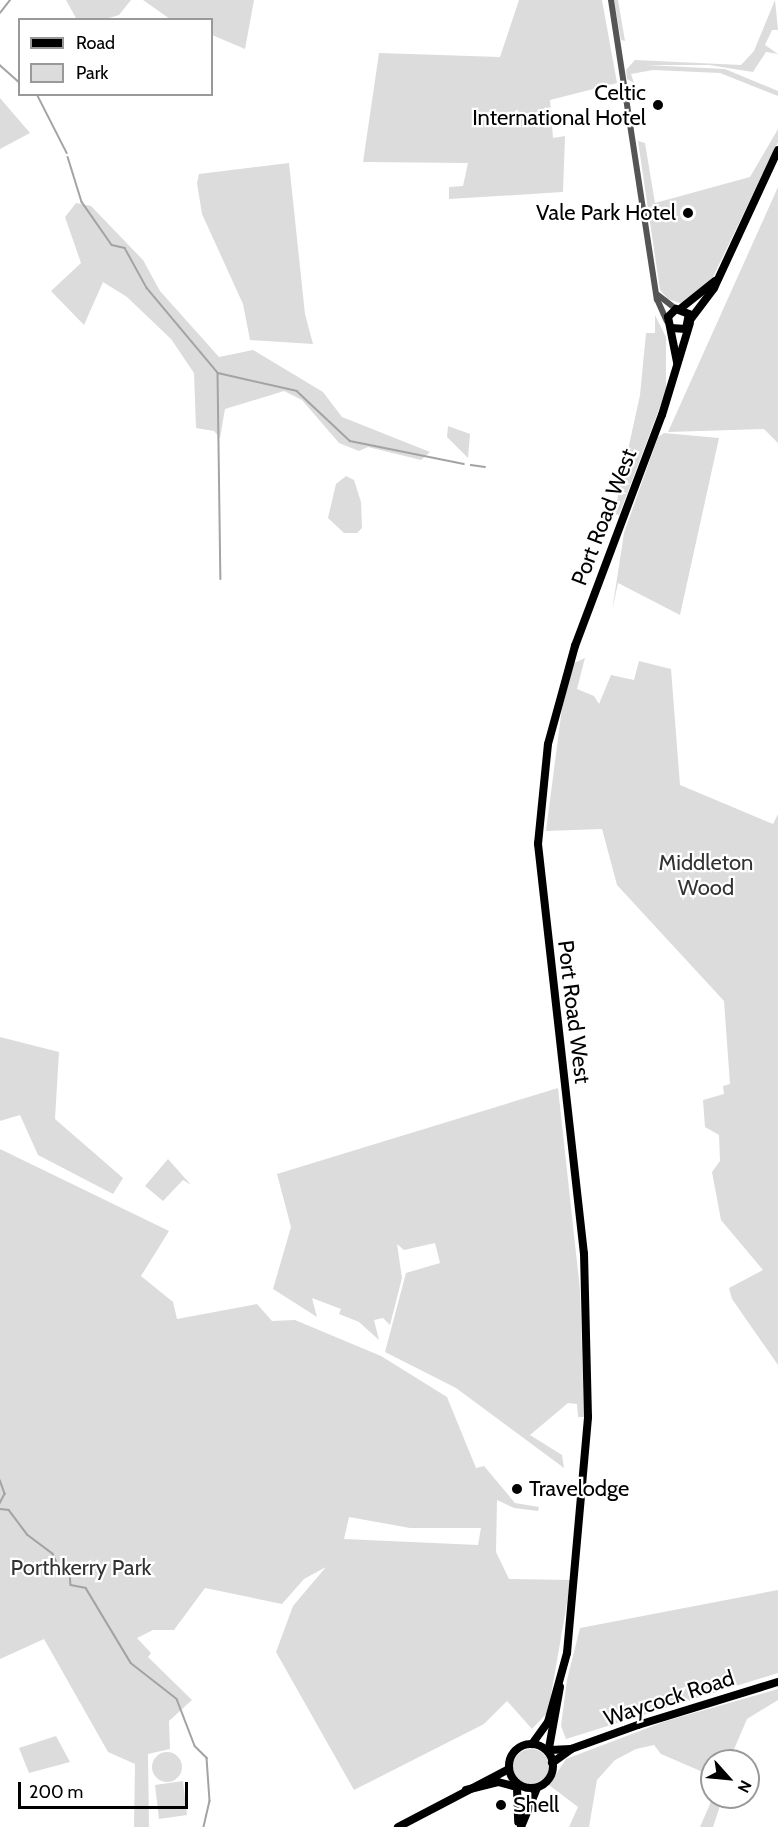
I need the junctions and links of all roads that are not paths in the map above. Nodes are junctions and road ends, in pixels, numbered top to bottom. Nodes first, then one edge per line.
1 (611, 0) edge
2 (778, 150) edge
3 (715, 281) junction
4 (658, 295) junction
5 (678, 309) junction
6 (690, 322) junction
7 (669, 324) junction
8 (677, 363) junction
9 (778, 1682) edge
10 (560, 1685) junction
11 (532, 1744) junction
12 (549, 1749) junction
13 (571, 1749) junction
14 (552, 1763) junction
15 (509, 1769) junction
16 (541, 1782) junction
17 (515, 1787) junction
18 (466, 1790) junction
19 (398, 1827) edge
20 (519, 1827) edge

1 - 4 street
2 - 3 main road, Port Road West
3 - 5 main road
3 - 6 main road, Port Road West
4 - 5 street
4 - 7 street
5 - 6 main road
5 - 7 main road
6 - 7 main road
6 - 8 main road, Port Road West
7 - 8 main road, Port Road West
8 - 10 main road, Port Road West
9 - 13 main road, Waycock Road
10 - 11 main road, Port Road West
10 - 12 main road, Port Road West
11 - 12 main road
11 - 15 main road
12 - 13 main road, Waycock Road
12 - 14 main road
13 - 14 main road, Waycock Road
14 - 16 main road
15 - 17 main road
15 - 18 main road
16 - 17 main road
16 - 20 main road
17 - 18 main road
17 - 20 main road
18 - 19 main road

